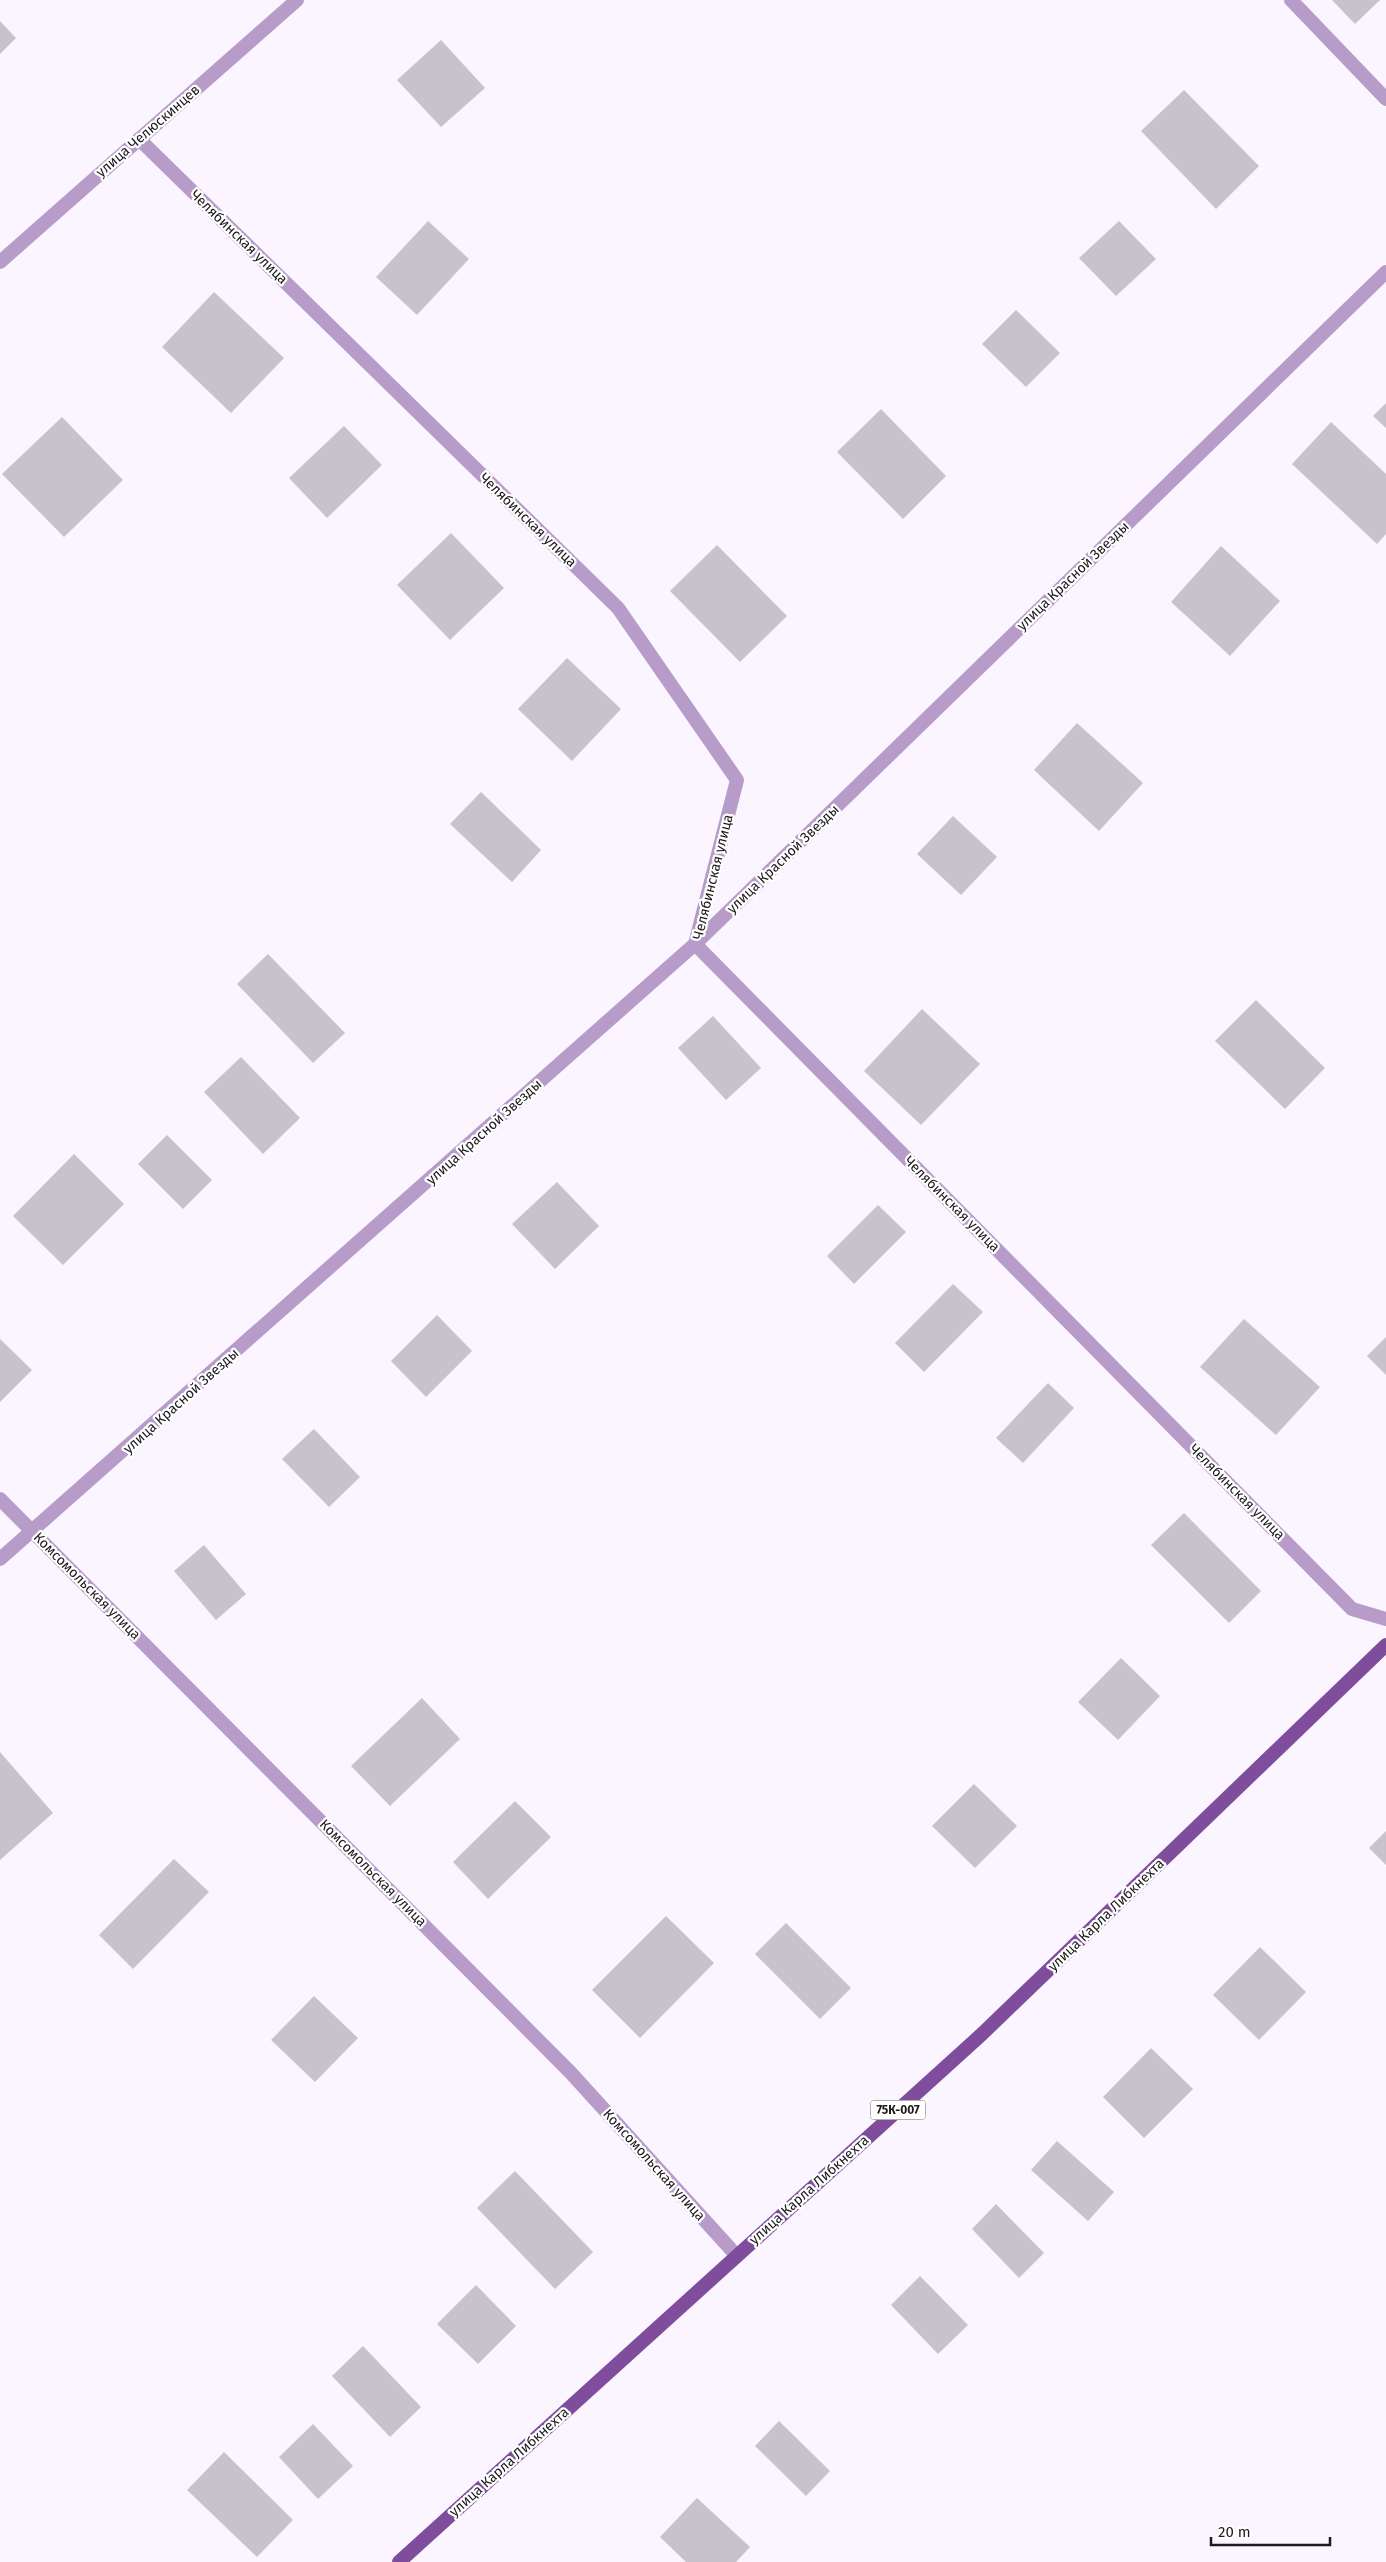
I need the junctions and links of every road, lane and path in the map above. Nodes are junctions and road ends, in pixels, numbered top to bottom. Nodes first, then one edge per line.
1 (297, 0) edge
2 (1291, 0) edge
3 (1386, 99) edge
4 (139, 139) junction
5 (0, 262) edge
6 (1386, 272) edge
7 (695, 944) junction
8 (0, 1499) edge
9 (33, 1532) junction
10 (0, 1559) edge
11 (1386, 1619) edge
12 (1386, 1645) edge
13 (737, 2256) junction
14 (399, 2562) edge

1 - 4 street, улица Челюскинцев
2 - 3 street
4 - 5 street, улица Челюскинцев
4 - 7 street, Челябинская улица
6 - 7 street, улица Красной Звезды
7 - 9 street, улица Красной Звезды
7 - 11 street, Челябинская улица
8 - 9 street, Комсомольская улица
9 - 10 street, улица Красной Звезды
9 - 13 street, Комсомольская улица
12 - 13 main road, улица Карла Либкнехта / 75К-007
13 - 14 main road, улица Карла Либкнехта / 75К-007

